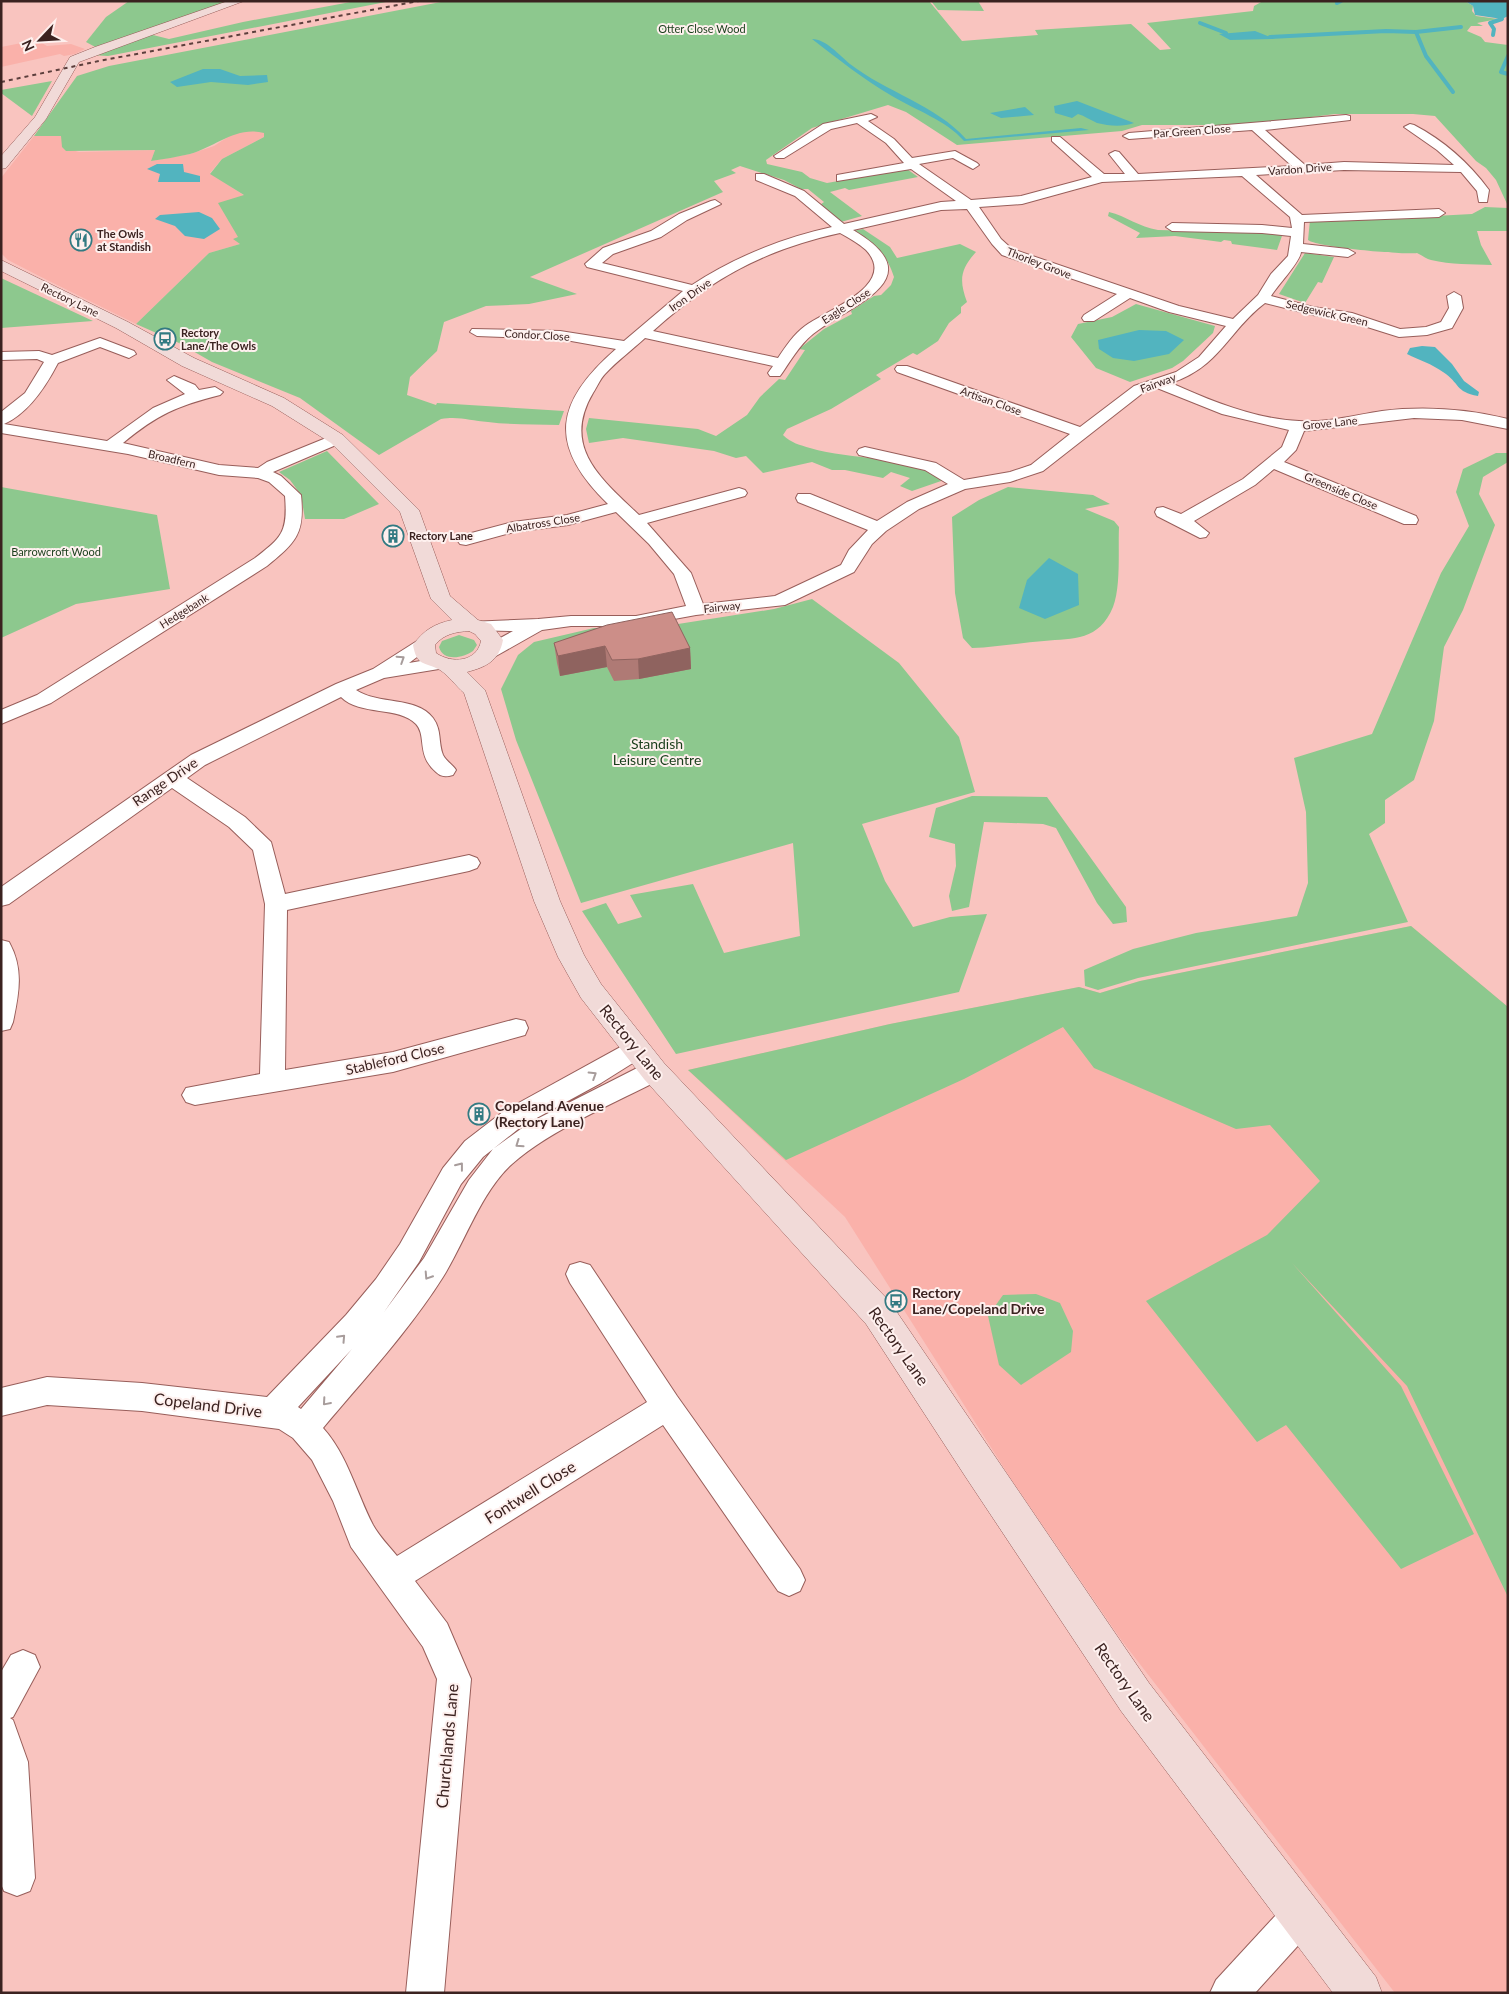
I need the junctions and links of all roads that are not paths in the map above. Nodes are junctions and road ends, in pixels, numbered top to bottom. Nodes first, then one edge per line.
1 (239, 1) edge
2 (871, 117) dead end
3 (1346, 118) dead end
4 (858, 120) junction
5 (1255, 127) junction
6 (1410, 127) dead end
7 (1129, 136) dead end
8 (1056, 139) dead end
9 (1115, 154) dead end
10 (780, 156) dead end
11 (911, 163) junction
12 (1, 165) edge
13 (973, 165) dead end
14 (1302, 168) junction
15 (1464, 169) junction
16 (1245, 172) junction
17 (760, 177) dead end
18 (841, 178) dead end
19 (1101, 178) junction
20 (1135, 178) junction
21 (1484, 198) dead end
22 (715, 204) dead end
23 (971, 206) junction
24 (1439, 213) dead end
25 (1298, 219) junction
26 (1172, 227) dead end
27 (840, 228) junction
28 (1298, 233) junction
29 (1295, 248) junction
30 (1348, 253) dead end
31 (1, 265) edge
32 (694, 290) junction
33 (1127, 294) junction
34 (1454, 296) dead end
35 (1263, 298) junction
36 (1089, 318) dead end
37 (1235, 324) junction
38 (477, 332) dead end
39 (642, 333) junction
40 (627, 346) junction
41 (129, 354) dead end
42 (1, 356) edge
43 (52, 360) junction
44 (903, 368) dead end
45 (174, 380) dead end
46 (1158, 384) junction
47 (215, 392) dead end
48 (193, 394) junction
49 (1, 420) edge
50 (1508, 424) edge
51 (1298, 426) junction
52 (1, 428) edge
53 (1081, 434) junction
54 (337, 439) junction
55 (110, 446) junction
56 (865, 452) dead end
57 (1271, 462) junction
58 (261, 473) junction
59 (961, 485) junction
60 (739, 493) dead end
61 (804, 498) dead end
62 (619, 506) junction
63 (1163, 512) dead end
64 (637, 521) junction
65 (1182, 521) junction
66 (1411, 521) dead end
67 (880, 528) junction
68 (1200, 533) dead end
69 (466, 539) dead end
70 (441, 599) junction
71 (696, 610) junction
72 (538, 625) junction
73 (473, 626) junction
74 (426, 641) junction
75 (488, 654) junction
76 (443, 665) junction
77 (380, 673) junction
78 (343, 688) junction
79 (474, 690) junction
80 (1, 718) edge
81 (446, 770) dead end
82 (171, 777) junction
83 (469, 863) dead end
84 (1, 898) edge
85 (276, 904) junction
86 (1, 948) edge
87 (1, 1022) edge
88 (516, 1028) dead end
89 (644, 1060) junction
90 (272, 1083) junction
91 (195, 1095) dead end
92 (420, 1233) junction
93 (449, 1240) junction
94 (580, 1274) dead end
95 (1, 1402) edge
96 (667, 1406) junction
97 (273, 1412) junction
98 (304, 1428) junction
99 (394, 1577) junction
100 (789, 1580) dead end
101 (24, 1667) dead end
102 (1, 1704) edge
103 (1, 1732) edge
104 (17, 1878) dead end
105 (1300, 1916) junction
106 (425, 1993) edge
107 (1229, 1993) edge
108 (1360, 1993) edge

1 - 12 main road
2 - 4 street
3 - 5 street, Par Green Close
4 - 10 street
4 - 11 street, Thorley Grove
5 - 7 street, Par Green Close
5 - 14 street
6 - 15 street
8 - 19 street
9 - 20 street
11 - 13 street
11 - 18 street
11 - 23 street, Thorley Grove
14 - 15 street, Vardon Drive
14 - 16 street, Vardon Drive
15 - 21 street
16 - 20 street, Vardon Drive
16 - 25 street
17 - 27 street
19 - 20 street, Vardon Drive
19 - 23 street, Vardon Drive
22 - 32 street
23 - 27 street, Iron Drive
23 - 33 street, Thorley Grove
24 - 25 street
25 - 28 street, Fairway
26 - 28 street
27 - 32 street, Iron Drive
27 - 39 street, Eagle Close
28 - 29 street, Fairway
29 - 30 street
29 - 35 street, Fairway
31 - 54 main road, Rectory Lane
32 - 39 street, Iron Drive
33 - 36 street
33 - 37 street, Thorley Grove
34 - 35 street, Sedgewick Green
35 - 37 street, Fairway
37 - 46 street, Fairway
38 - 40 street, Condor Close
39 - 40 street, Iron Drive
40 - 62 street, Iron Drive
41 - 43 street
42 - 43 street
43 - 49 street
44 - 53 street, Artisan Close
45 - 48 street
46 - 51 street, Grove Lane
46 - 53 street, Fairway
47 - 48 street
48 - 55 street
50 - 51 street, Grove Lane
51 - 57 street
52 - 55 street, Broadfern
53 - 59 street, Fairway
54 - 58 street
54 - 70 main road, Rectory Lane
55 - 58 street, Broadfern
56 - 59 street
57 - 65 street
57 - 66 street, Greenside Close
58 - 80 street, Hedgebank
59 - 67 street, Fairway
60 - 64 street
61 - 67 street
62 - 64 street, Iron Drive
62 - 69 street, Albatross Close
63 - 65 street
64 - 71 street, Iron Drive
65 - 68 street
67 - 71 street, Fairway
70 - 73 main road, Rectory Lane
70 - 74 main road
71 - 72 street, Fairway
72 - 73 street, Fairway
72 - 75 street, Fairway
73 - 74 main road
73 - 75 main road
74 - 76 main road
77 -> 74 street, Range Drive
75 - 76 main road
75 - 79 main road
76 - 77 street, Range Drive
76 - 79 main road, Rectory Lane
77 - 78 street, Range Drive
78 - 81 street
78 - 82 street, Range Drive
79 - 89 main road, Rectory Lane
82 - 84 street, Range Drive
82 - 85 street
83 - 85 street
85 - 90 street
86 - 87 street
88 - 90 street, Stableford Close
92 -> 89 street, Copeland Drive
89 -> 93 street
89 - 105 main road, Rectory Lane
90 - 91 street, Stableford Close
92 - 93 street
97 -> 92 street, Copeland Drive
93 -> 98 street
94 - 96 street
95 - 97 street, Copeland Drive
96 - 99 street, Fontwell Close
96 - 100 street
97 - 98 street, Churchlands Lane
98 - 99 street, Churchlands Lane
99 - 106 street, Churchlands Lane
101 - 102 street
103 - 104 street
105 - 107 street
105 - 108 main road, Rectory Lane

